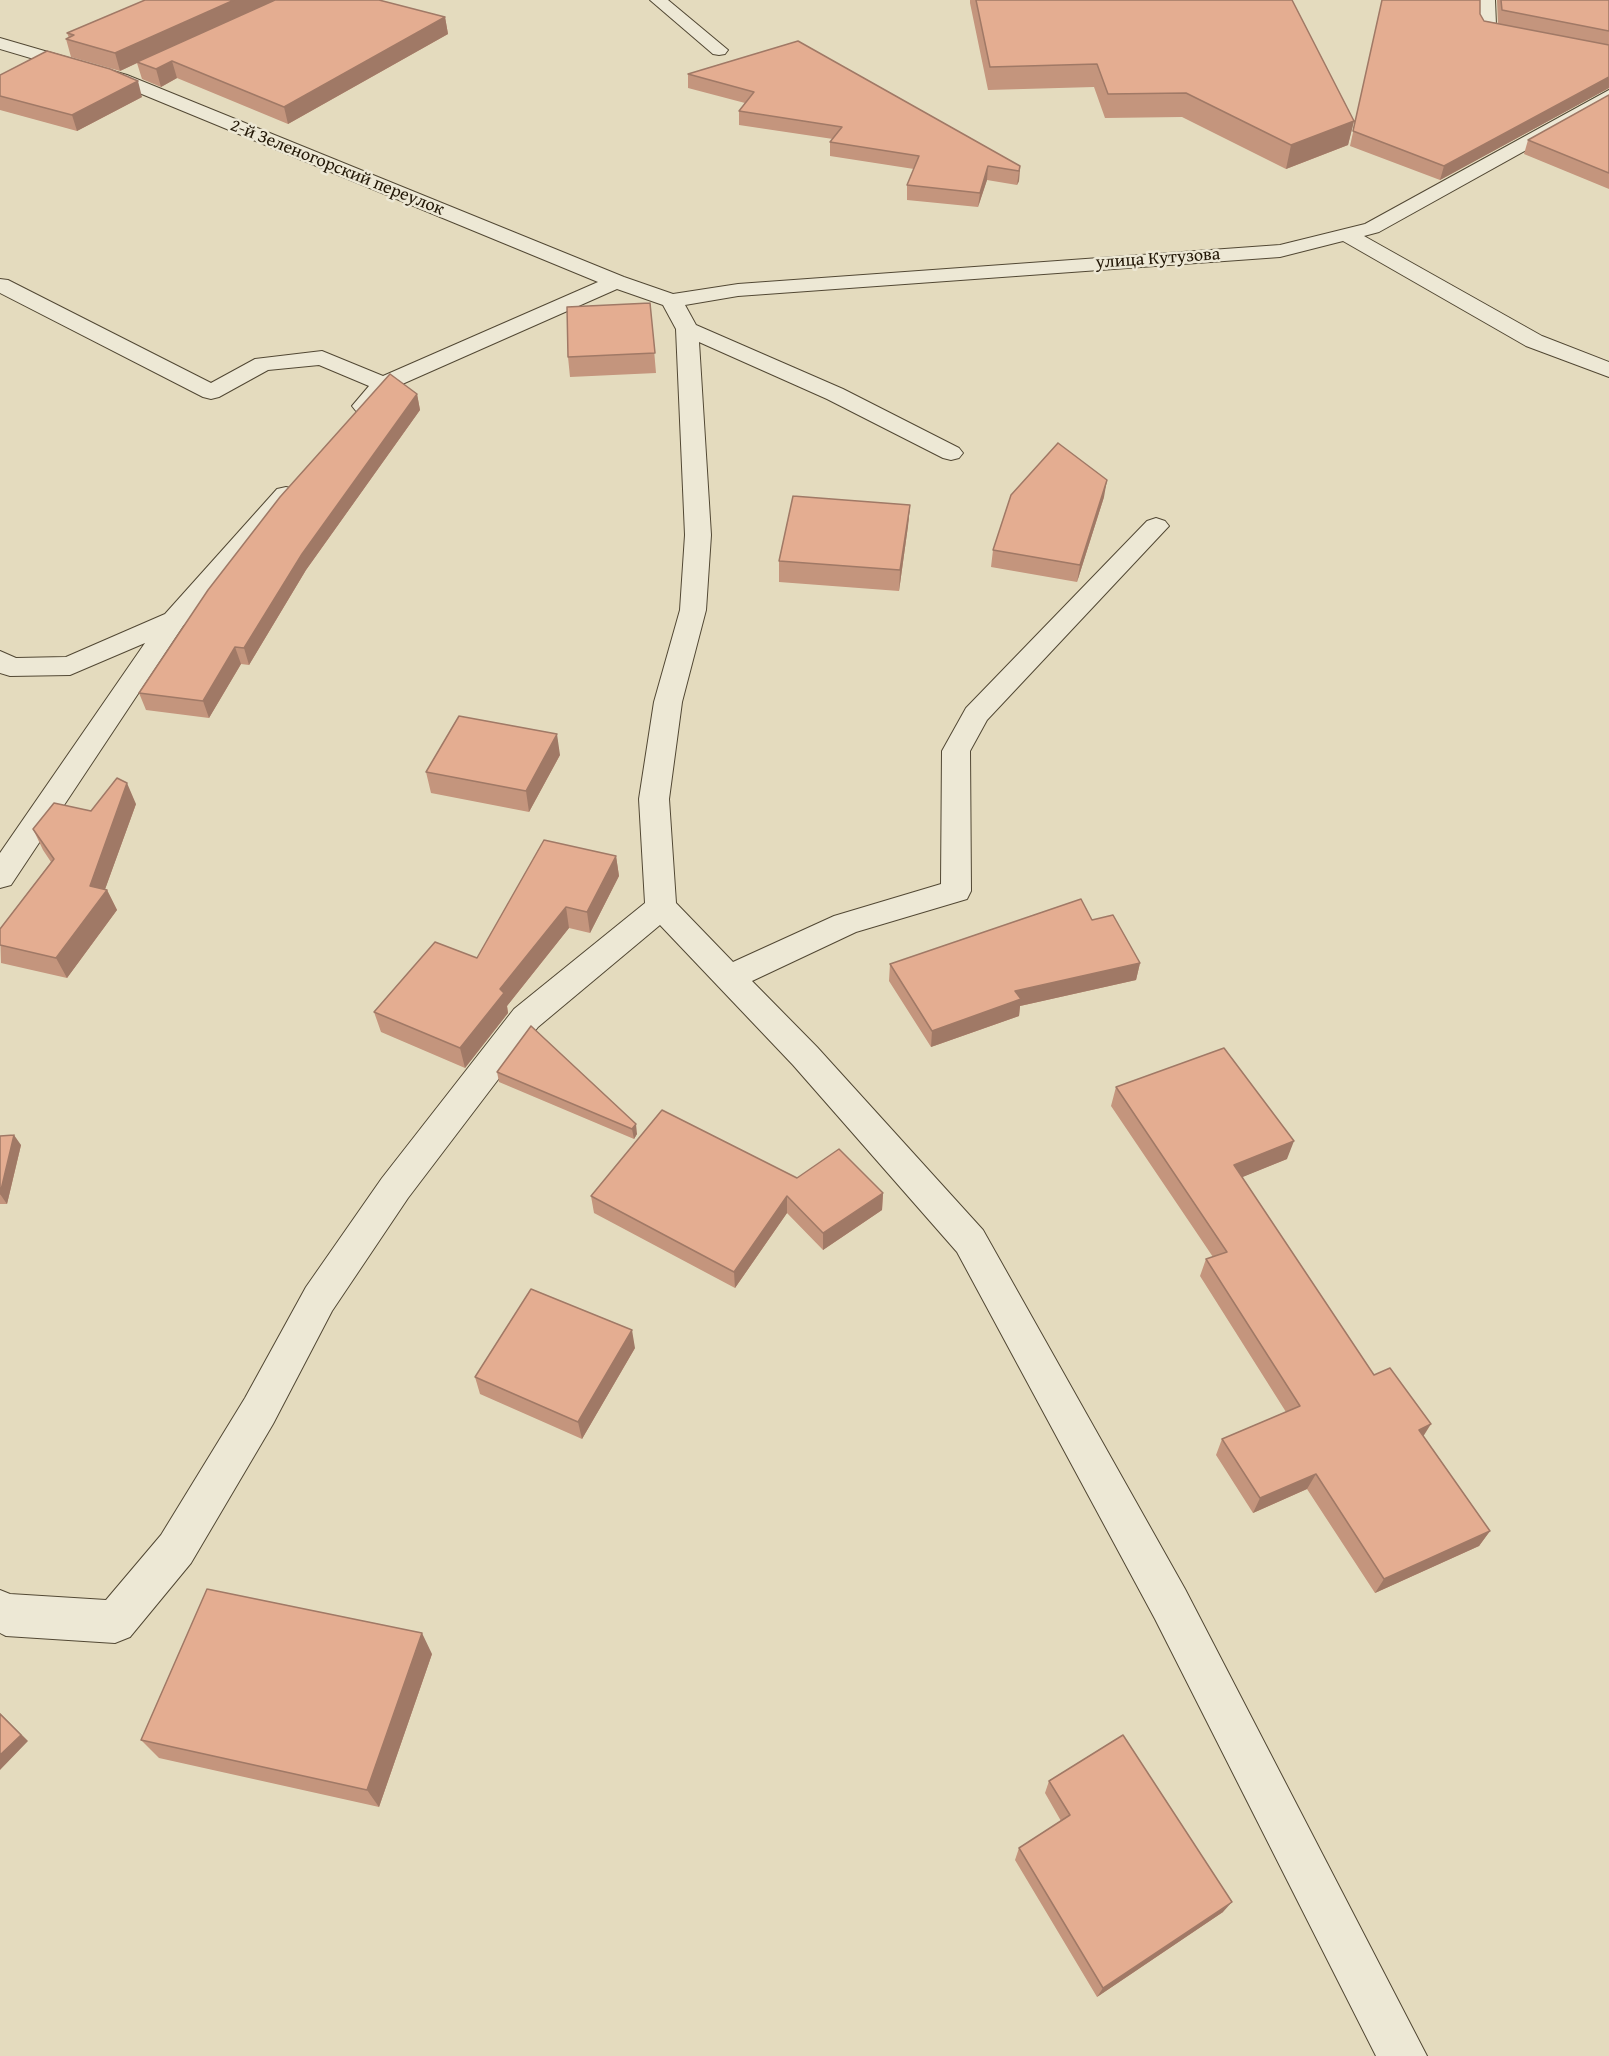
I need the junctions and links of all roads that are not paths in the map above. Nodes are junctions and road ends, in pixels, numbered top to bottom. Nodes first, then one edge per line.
1 (658, 0) edge
2 (1487, 0) edge
3 (0, 43) edge
4 (719, 50) dead end
5 (1609, 53) edge
6 (143, 69) edge
7 (121, 79) junction
8 (1609, 96) edge
9 (1345, 234) junction
10 (616, 282) junction
11 (0, 285) edge
12 (672, 301) junction
13 (687, 330) junction
14 (1609, 370) edge
15 (383, 384) junction
16 (352, 419) edge
17 (951, 453) dead end
18 (298, 480) edge
19 (1156, 526) dead end
20 (174, 620) junction
21 (0, 660) edge
22 (0, 877) edge
23 (661, 907) junction
24 (730, 977) junction
25 (0, 1611) edge
26 (1402, 2056) edge

1 - 4 street
2 - 5 street
3 - 7 street, 2-й Зеленогорский переулок
6 - 7 street
7 - 10 street, 2-й Зеленогорский переулок
8 - 9 street, улица Кутузова
9 - 12 street, улица Кутузова
9 - 14 street
10 - 12 street, 2-й Зеленогорский переулок
10 - 15 street
11 - 15 street
12 - 13 street
13 - 17 street
13 - 23 street
15 - 16 street
18 - 20 street
19 - 24 street
20 - 21 street
20 - 22 street
23 - 24 street
23 - 25 street
24 - 26 street

